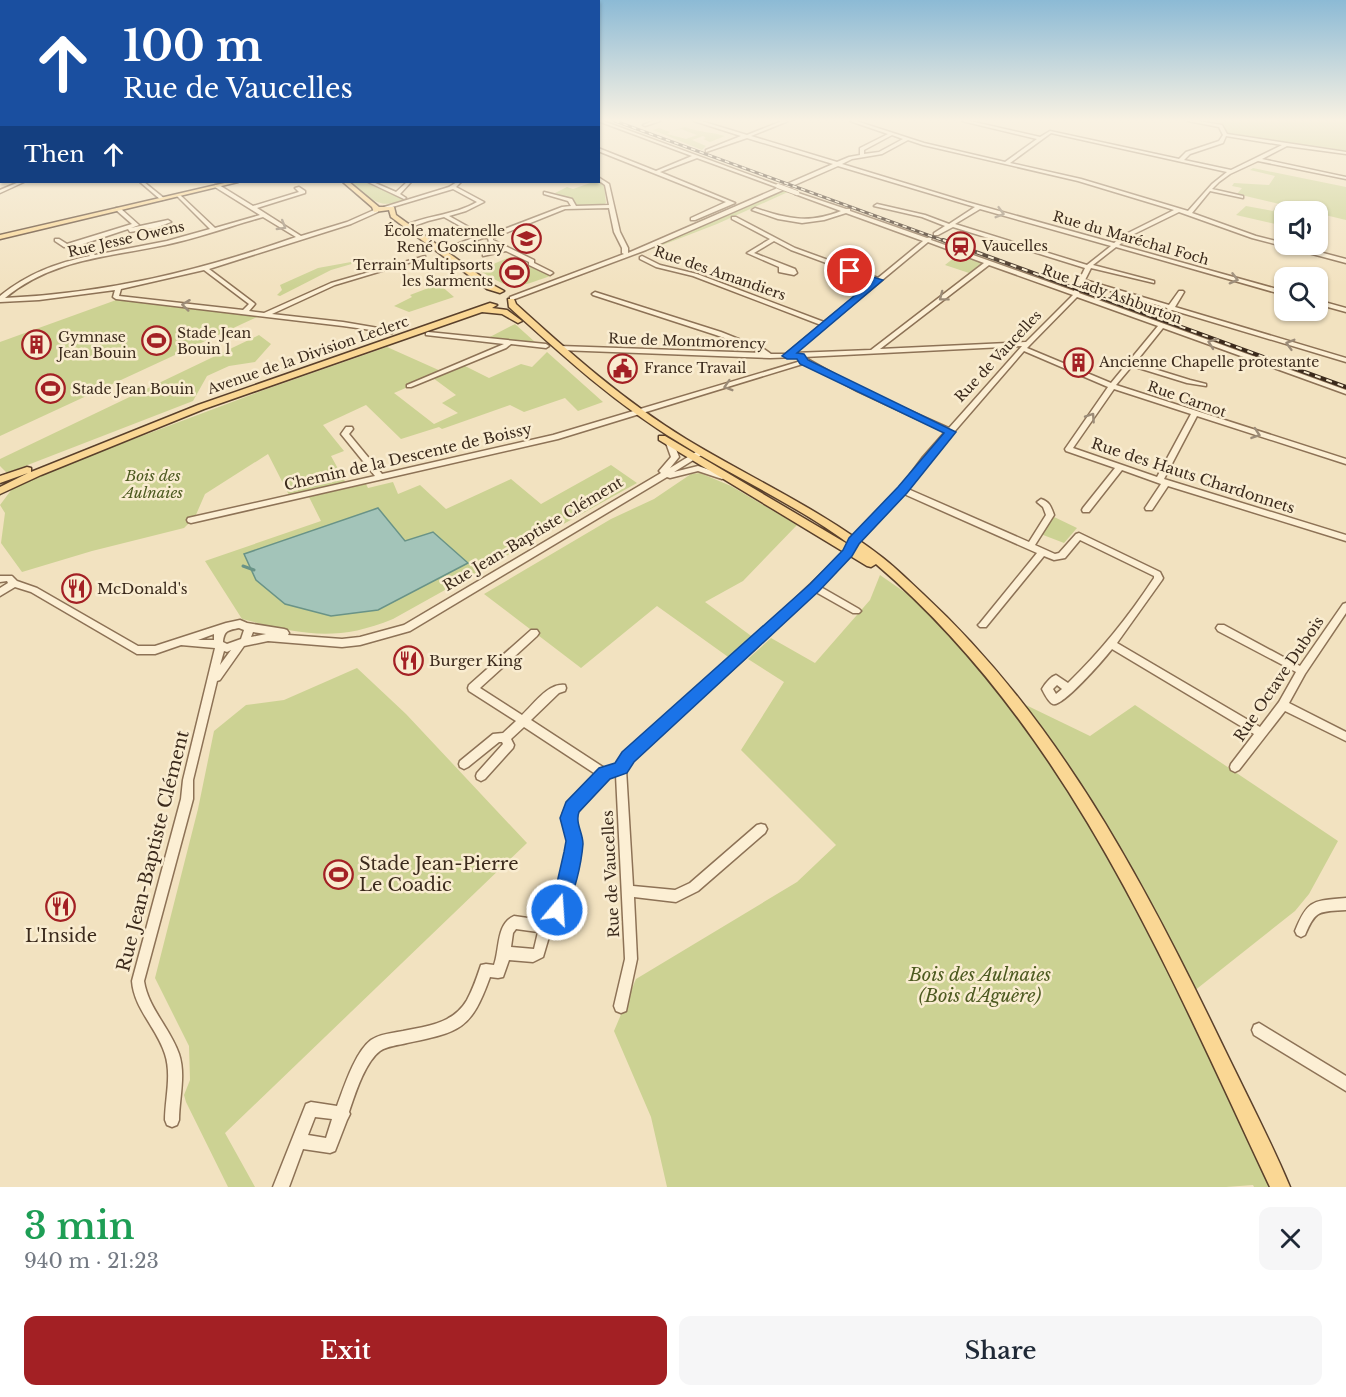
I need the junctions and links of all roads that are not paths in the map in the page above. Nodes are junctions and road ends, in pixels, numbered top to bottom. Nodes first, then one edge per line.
1 (668, 176) edge
2 (751, 176) edge
3 (807, 176) edge
4 (875, 176) edge
5 (1066, 176) edge
6 (1223, 176) edge
7 (600, 179) edge
8 (20, 183) edge
9 (143, 183) edge
10 (230, 183) edge
11 (347, 183) edge
12 (372, 183) edge
13 (408, 183) edge
14 (458, 183) edge
15 (217, 186) junction
16 (453, 187) junction
17 (1211, 190) junction
18 (311, 191) dead end
19 (0, 192) edge
20 (546, 193) dead end
21 (179, 195) junction
22 (396, 195) junction
23 (1241, 198) dead end
24 (163, 199) junction
25 (406, 200) junction
26 (612, 206) junction
27 (877, 206) dead end
28 (574, 207) junction
29 (979, 207) junction
30 (253, 208) junction
31 (118, 209) junction
32 (755, 210) dead end
33 (848, 210) junction
34 (382, 211) junction
35 (1177, 211) junction
36 (1189, 213) junction
37 (264, 214) junction
38 (444, 215) junction
39 (693, 219) dead end
40 (734, 219) dead end
41 (168, 222) dead end
42 (951, 225) junction
43 (213, 229) junction
44 (408, 229) junction
45 (127, 230) junction
46 (686, 230) junction
47 (936, 234) dead end
48 (136, 236) dead end
49 (482, 236) junction
50 (0, 237) edge
51 (490, 237) junction
52 (300, 238) junction
53 (929, 239) junction
54 (57, 240) dead end
55 (621, 240) junction
56 (773, 240) junction
57 (79, 243) junction
58 (1112, 246) junction
59 (636, 248) junction
60 (449, 249) dead end
61 (506, 249) junction
62 (625, 253) junction
63 (485, 255) dead end
64 (94, 257) junction
65 (423, 257) dead end
66 (642, 258) dead end
67 (614, 260) junction
68 (1346, 261) edge
69 (989, 262) junction
70 (782, 265) dead end
71 (1089, 266) junction
72 (206, 268) junction
73 (550, 273) dead end
74 (878, 280) junction
75 (1082, 281) junction
76 (1152, 282) dead end
77 (118, 289) junction
78 (1274, 290) edge
79 (1181, 292) dead end
80 (1076, 293) junction
81 (595, 294) dead end
82 (508, 296) junction
83 (0, 300) edge
84 (489, 301) junction
85 (1328, 305) edge
86 (1170, 309) junction
87 (1346, 310) edge
88 (244, 312) junction
89 (266, 314) junction
90 (518, 321) junction
91 (824, 324) junction
92 (1162, 325) junction
93 (390, 332) dead end
94 (428, 334) dead end
95 (510, 342) junction
96 (884, 342) junction
97 (546, 346) junction
98 (1026, 346) junction
99 (560, 348) junction
100 (596, 350) junction
101 (894, 351) junction
102 (872, 352) junction
103 (770, 356) junction
104 (787, 356) junction
105 (341, 357) junction
106 (572, 359) junction
107 (802, 359) junction
108 (1346, 360) edge
109 (1132, 364) junction
110 (1204, 385) dead end
111 (409, 386) dead end
112 (1112, 386) junction
113 (1346, 392) edge
114 (634, 414) junction
115 (1195, 414) junction
116 (347, 431) dead end
117 (951, 432) junction
118 (670, 443) junction
119 (698, 454) junction
120 (1346, 462) edge
121 (1120, 468) junction
122 (380, 477) junction
123 (737, 482) junction
124 (1162, 482) junction
125 (648, 484) junction
126 (0, 487) edge
127 (903, 490) junction
128 (1041, 502) dead end
129 (1149, 508) dead end
130 (1086, 510) dead end
131 (192, 520) dead end
132 (1346, 538) edge
133 (852, 546) junction
134 (1030, 547) junction
135 (1043, 552) junction
136 (5, 578) edge
137 (814, 588) junction
138 (3, 592) edge
139 (37, 592) junction
140 (1346, 606) edge
141 (856, 611) dead end
142 (983, 625) dead end
143 (226, 627) junction
144 (247, 627) junction
145 (1221, 628) dead end
146 (534, 633) dead end
147 (306, 639) junction
148 (178, 644) junction
149 (241, 644) junction
150 (1111, 644) junction
151 (219, 645) junction
152 (1302, 671) junction
153 (561, 688) dead end
154 (1070, 689) dead end
155 (211, 690) junction
156 (1283, 705) junction
157 (524, 722) junction
158 (1262, 733) junction
159 (1346, 737) edge
160 (505, 738) junction
161 (464, 764) dead end
162 (1235, 767) dead end
163 (621, 768) junction
164 (605, 774) junction
165 (481, 776) dead end
166 (761, 829) dead end
167 (628, 891) junction
168 (1346, 904) edge
169 (545, 927) junction
170 (1302, 931) dead end
171 (505, 953) junction
172 (621, 1006) dead end
173 (1259, 1030) dead end
174 (1346, 1084) edge
175 (342, 1114) junction
176 (171, 1120) dead end
177 (299, 1141) junction
178 (281, 1187) edge
179 (1280, 1187) edge

1 - 39 street
2 - 33 street, Rue Lady Ashburton, bridge
3 - 46 street
4 - 29 street, Rue du Maréchal Foch
5 - 35 street
6 - 17 street
7 - 26 street
8 - 19 street
9 - 24 street
10 - 15 main road
11 - 34 main road
12 - 22 street
13 - 22 street
14 - 16 street
15 - 21 main road
15 - 30 street
16 - 25 street
16 - 38 street
17 - 23 street
17 - 36 street
18 - 30 street
20 - 28 street
21 - 24 main road
21 - 43 street
22 - 25 street
24 - 31 main road
25 - 34 street
26 - 28 street
26 - 55 street
27 - 42 street
28 - 51 street
29 - 42 street
29 -> 58 street, Rue du Maréchal Foch
30 - 37 street
31 - 45 street
31 - 50 main road
32 - 33 street
33 - 53 street, Rue Lady Ashburton
34 - 44 main road
34 - 52 street
34 - 84 main road
35 - 36 street
35 - 58 street, Rue de Vaucelles
36 - 68 street
37 - 43 street, Rue Jesse Owens
37 -> 52 street
38 - 44 street
38 - 49 street
40 - 56 street
41 - 45 street
42 - 47 street
42 - 71 street
43 - 64 street, Rue Jesse Owens
44 - 82 main road
45 - 48 street
45 - 57 street
46 - 59 street
46 - 67 street
49 - 51 street
49 - 60 street
51 - 61 street
52 - 72 street
53 - 69 street, Rue Lady Ashburton
53 - 74 street
54 - 57 street
55 - 59 street
55 - 62 street
56 - 70 street
56 - 74 street
57 - 64 street
58 - 71 street, Rue de Vaucelles
58 -> 78 street, Rue du Maréchal Foch
59 - 62 street
59 - 67 street
61 - 63 street
61 - 73 street
62 - 82 street
64 - 83 street, Rue Jesse Owens
65 - 89 street
66 - 91 street, Rue des Amandiers
67 - 82 street
69 - 80 street, Rue Lady Ashburton
69 -> 96 street
71 - 75 street, Rue de Vaucelles
71 - 76 street
72 - 77 street
72 - 88 street
74 - 91 street
75 - 80 street, Rue de Vaucelles
75 - 86 street
77 - 83 street
88 -> 77 street
79 - 86 street
80 - 92 street, Rue Lady Ashburton
80 - 98 street, Rue de Vaucelles
81 - 103 street
82 - 84 main road
82 - 84 main road
82 - 99 main road
84 - 90 main road
84 - 105 main road, Avenue de la Division Leclerc
84 - 126 main road, Avenue de la Division Leclerc
85 - 87 street
108 -> 86 street
88 - 89 street
89 - 93 street
90 - 97 main road
90 - 105 main road
91 - 104 street
92 - 109 street, Rue des Hauts Chardonnets
113 -> 92 street, Rue Lady Ashburton
94 - 95 street
95 - 97 street
95 - 111 street
96 - 101 street
96 - 102 street
97 - 114 main road
98 - 101 street, Rue de Montmorency
98 - 112 street, Rue Carnot
98 - 117 street, Rue de Vaucelles
99 - 100 street, Rue de Montmorency
99 - 106 main road
100 - 103 street, Rue de Montmorency
100 - 106 street, Rue de Montmorency
101 - 102 street, Rue de Montmorency
102 - 107 street, Rue de Montmorency
103 - 104 street, Rue de Montmorency
104 - 107 street, Rue de Montmorency
105 - 126 main road, Avenue de la Division Leclerc
106 - 114 main road
107 -> 114 street, Chemin de la Descente de Boissy
107 - 117 street
109 - 110 street
109 - 112 street, Rue des Hauts Chardonnets
112 - 115 street, Rue Carnot
121 -> 112 street, Rue des Hauts Chardonnets
114 - 118 main road
114 - 119 main road
114 - 122 street, Chemin de la Descente de Boissy
115 -> 120 street, Rue Carnot
115 - 124 street
116 - 122 street
117 - 127 street, Rue de Vaucelles
118 - 119 main road
118 - 125 street
119 - 123 main road
119 - 125 street, Rue Jean-Baptiste Clément
119 - 133 main road
121 - 124 street, Rue des Hauts Chardonnets
121 - 130 street
122 - 131 street, Chemin de la Descente de Boissy
123 - 125 street
123 - 133 main road
124 - 129 street
124 - 132 street, Rue des Hauts Chardonnets
125 - 147 street, Rue Jean-Baptiste Clément
127 - 133 street, Rue de Vaucelles
127 - 134 street
128 - 134 street
133 - 137 street, Rue de Vaucelles
133 - 179 main road
134 - 135 street
135 - 142 street
135 - 150 street
136 - 138 street
136 - 139 street
137 - 141 street
137 - 163 street, Rue de Vaucelles
138 - 139 street
139 - 148 street
140 - 152 street, Rue Octave Dubois
143 - 144 street
143 - 148 street
143 - 151 street
144 - 147 street, Rue Jean-Baptiste Clément
144 - 149 street
145 - 152 street
146 - 157 street
147 - 149 street, Rue Jean-Baptiste Clément
148 - 151 street
149 - 151 street
149 - 155 street, Rue Jean-Baptiste Clément
150 - 154 street
150 - 158 street
151 - 155 street, Rue Jean-Baptiste Clément
152 - 156 street, Rue Octave Dubois
153 - 157 street
155 - 176 street, Rue Jean-Baptiste Clément
156 - 158 street, Rue Octave Dubois
156 - 159 street
157 - 160 street
157 - 164 street
158 - 162 street, Rue Octave Dubois
160 - 161 street
160 - 165 street
163 - 164 street
163 - 167 street, Rue de Vaucelles
164 - 169 street
166 - 167 street
167 - 172 street, Rue de Vaucelles
168 - 170 street
169 - 171 street
169 - 171 street
171 - 175 street
173 - 174 street
175 - 177 street
175 - 177 street
177 - 178 street

